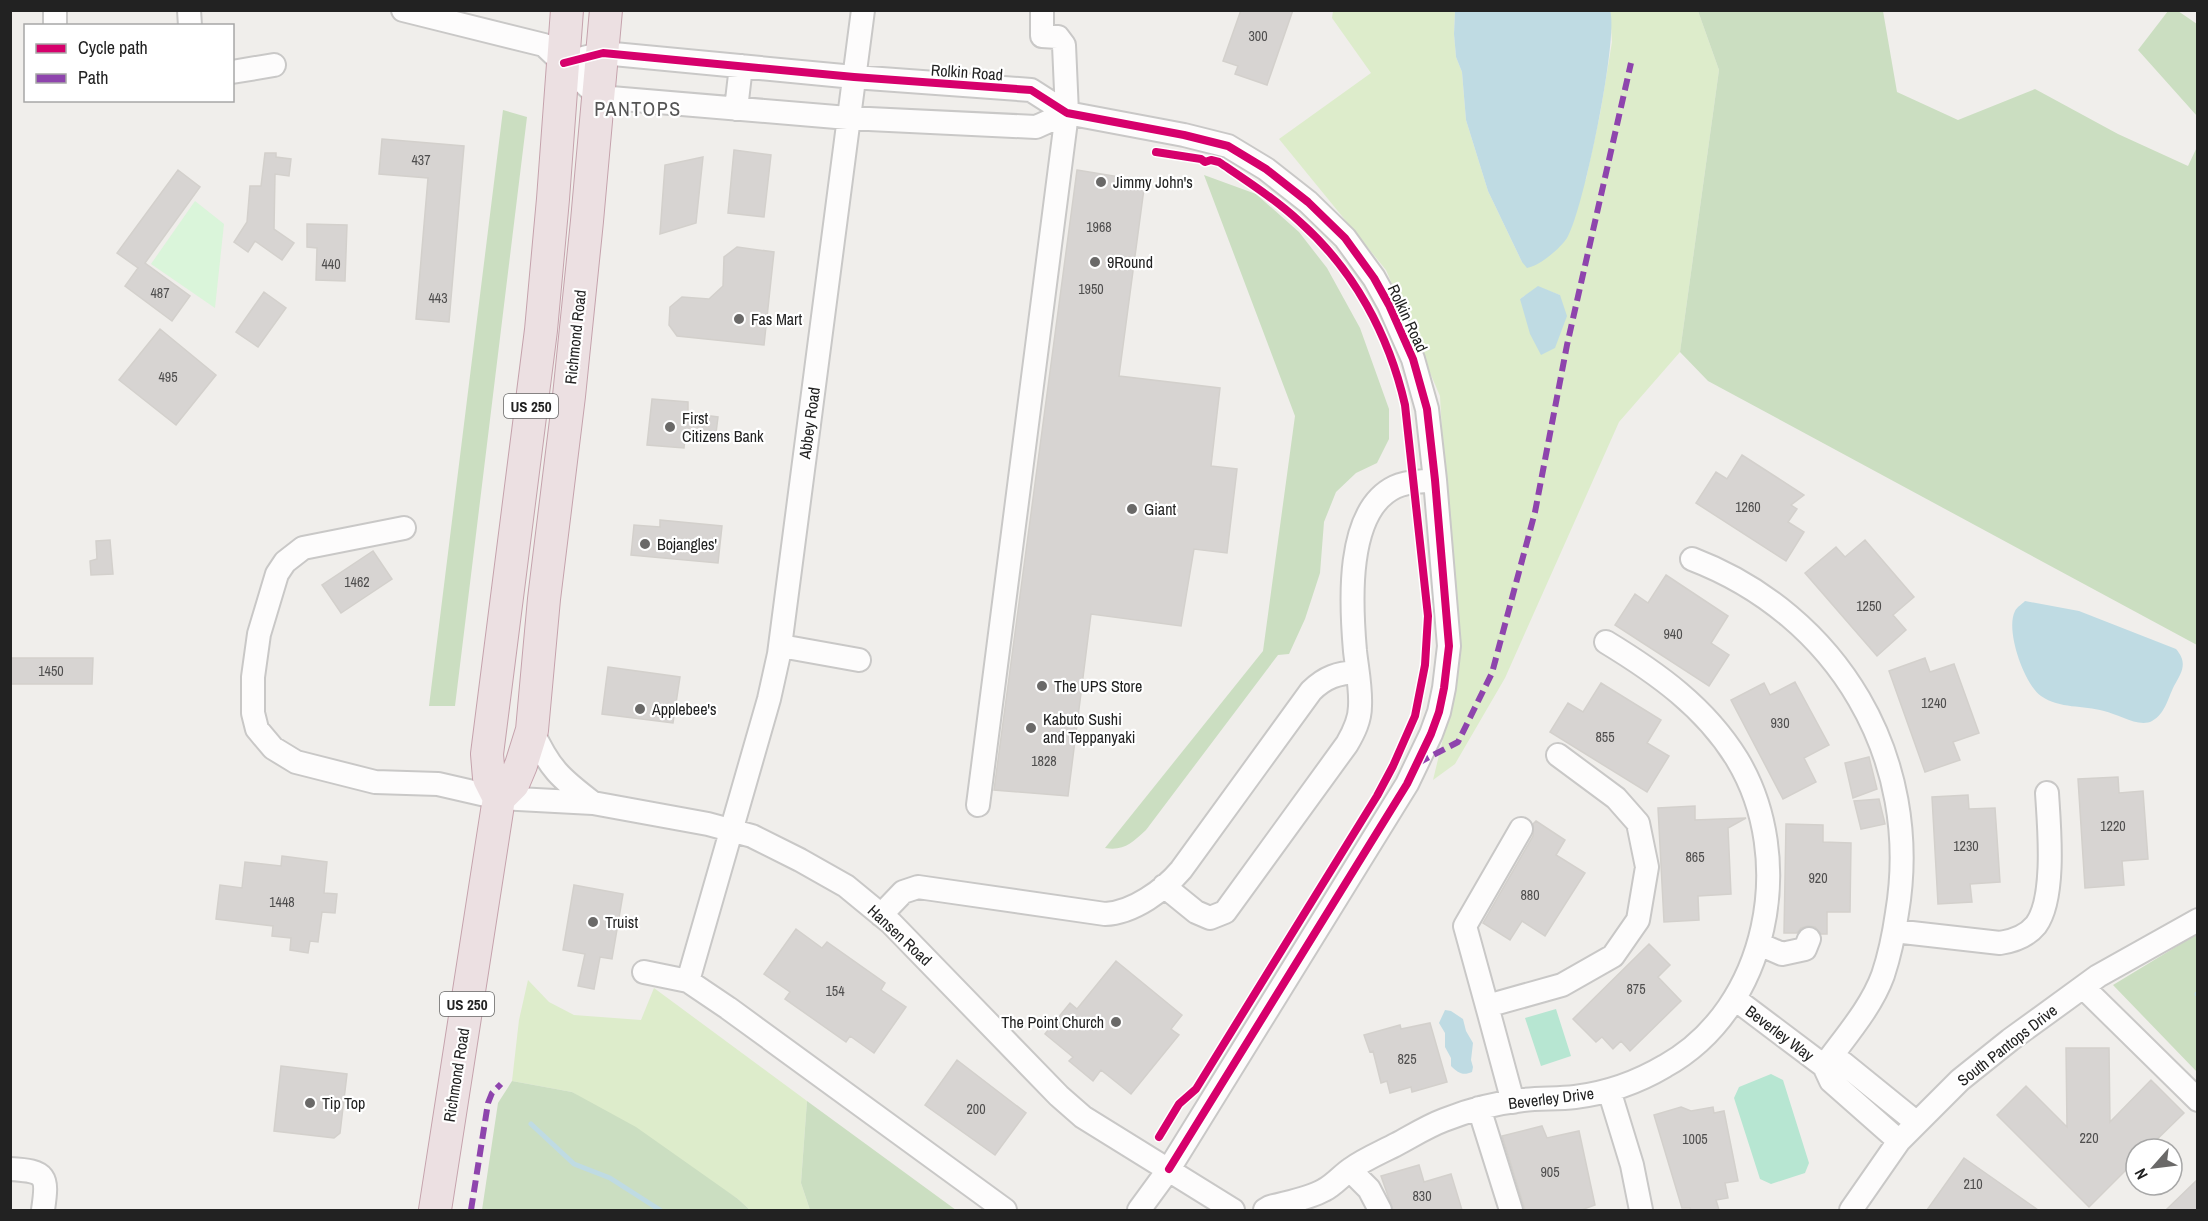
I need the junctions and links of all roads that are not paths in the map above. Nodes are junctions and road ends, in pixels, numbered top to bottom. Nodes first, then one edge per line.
1 (403, 10) edge
2 (567, 10) edge
3 (606, 10) edge
4 (862, 10) edge
5 (1042, 10) edge
6 (603, 53) junction
7 (564, 63) junction
8 (274, 65) dead end
9 (741, 66) junction
10 (234, 72) edge
11 (854, 77) junction
12 (599, 97) junction
13 (736, 109) junction
14 (1067, 113) junction
15 (848, 118) junction
16 (1435, 480) junction
17 (404, 528) dead end
18 (1692, 559) dead end
19 (1606, 642) dead end
20 (781, 646) junction
21 (860, 660) dead end
22 (1358, 672) junction
23 (532, 730) junction
24 (1558, 755) dead end
25 (2047, 793) dead end
26 (499, 798) junction
27 (593, 803) junction
28 (978, 805) dead end
29 (731, 829) junction
30 (1521, 829) dead end
31 (1164, 886) junction
32 (881, 915) junction
33 (2198, 920) edge
34 (1894, 931) junction
35 (1809, 939) dead end
36 (1759, 944) junction
37 (644, 972) dead end
38 (688, 981) junction
39 (2083, 987) junction
40 (1735, 999) junction
41 (1487, 1006) junction
42 (1824, 1066) junction
43 (1609, 1090) junction
44 (2198, 1100) edge
45 (1513, 1102) junction
46 (1479, 1108) junction
47 (1917, 1123) junction
48 (1899, 1141) junction
49 (10, 1169) edge
50 (1169, 1169) junction
51 (1350, 1170) junction
52 (43, 1210) edge
53 (435, 1210) edge
54 (1005, 1210) edge
55 (1139, 1210) edge
56 (1233, 1210) edge
57 (1265, 1210) edge
58 (1380, 1210) edge
59 (1511, 1210) edge
60 (1641, 1210) edge
61 (1851, 1210) edge

1 - 7 street
2 - 7 highway, Richmond Road / US 250
3 - 6 highway, Richmond Road / US 250
4 - 11 street, Abbey Road
5 - 14 street
6 - 7 street, Rolkin Road
6 - 9 street, Rolkin Road
6 - 12 highway, Richmond Road / US 250
7 - 12 street
7 - 26 highway, Richmond Road / US 250
8 - 10 street
9 - 11 street, Rolkin Road
9 - 13 street
11 - 14 street, Rolkin Road
11 - 15 street, Abbey Road
12 - 13 street
12 - 23 highway, Richmond Road / US 250
13 - 15 street
14 - 15 street
14 - 16 street, Rolkin Road
14 - 28 street
15 - 20 street, Abbey Road
16 - 22 street
16 - 50 street, Rolkin Road
17 - 26 street, Hansen Road
18 - 34 street
19 - 36 street, Beverley Drive
20 - 21 street
20 - 29 street, Abbey Road
22 - 31 street
22 - 31 street
23 - 26 highway, Richmond Road / US 250
23 - 27 street
24 - 41 street
25 - 34 street
26 - 27 street, Hansen Road
26 - 53 highway, Richmond Road / US 250
27 - 29 street, Hansen Road
29 - 32 street, Hansen Road
29 - 38 street, Abbey Road
30 - 41 street
31 - 32 street
32 - 50 street, Hansen Road
33 - 39 street, South Pantops Drive
34 - 42 street
35 - 36 street
36 - 40 street, Beverley Drive
37 - 38 street
38 - 54 street
39 - 44 street
39 - 47 street, South Pantops Drive
40 - 42 street, Beverley Way
40 - 43 street, Beverley Drive
41 - 45 street
42 - 47 street, Beverley Way
42 - 48 street, Beverley Way
43 - 45 street, Beverley Drive
43 - 60 street
45 - 46 street, Beverley Drive
46 - 51 street, Beverley Drive
46 - 59 street
47 - 48 street, South Pantops Drive
48 - 61 street, South Pantops Drive
49 - 52 street
50 - 55 street, Rolkin Road
50 - 56 street, Hansen Road
51 - 57 street, Beverley Drive
51 - 58 street

